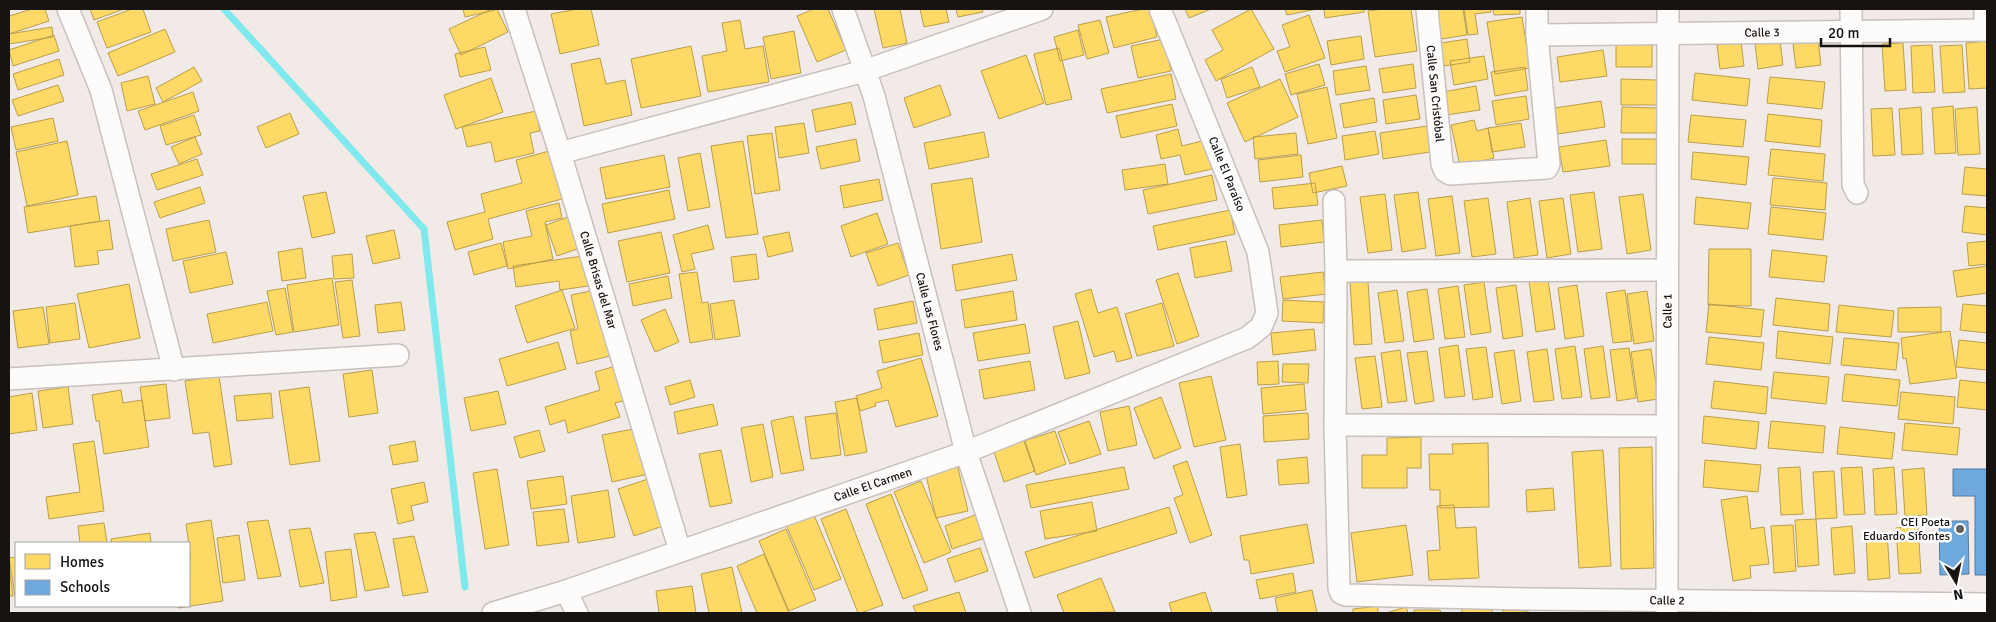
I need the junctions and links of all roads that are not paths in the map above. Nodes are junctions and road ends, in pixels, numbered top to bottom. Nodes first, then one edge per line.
1 (68, 9) edge
2 (514, 9) edge
3 (843, 9) edge
4 (1042, 9) edge
5 (1160, 9) edge
6 (1427, 9) edge
7 (1537, 9) edge
8 (1668, 9) edge
9 (1851, 9) edge
10 (1985, 9) edge
11 (1986, 30) edge
12 (1851, 32) junction
13 (1668, 34) junction
14 (1537, 35) junction
15 (864, 71) junction
16 (560, 153) junction
17 (1857, 193) dead end
18 (1334, 201) dead end
19 (1667, 270) junction
20 (1336, 271) junction
21 (1247, 338) joint
22 (398, 355) dead end
23 (174, 370) junction
24 (9, 379) edge
25 (1335, 425) junction
26 (1667, 426) junction
27 (966, 452) junction
28 (680, 551) junction
29 (566, 591) junction
30 (1987, 604) edge
31 (1666, 607) edge
32 (493, 613) edge
33 (577, 613) edge
34 (1020, 613) edge

1 - 23 street
2 - 16 street, Calle Brisas del Mar
3 - 15 street, Calle Las Flores
4 - 15 street
5 - 21 street, Calle El Paraíso
6 - 14 street, Calle San Cristóbal
7 - 14 street
8 - 13 street, Calle 1
9 - 12 street
10 - 11 street
11 - 12 street, Calle 3
12 - 13 street, Calle 3
12 - 17 street
13 - 14 street, Calle 3
13 - 19 street, Calle 1
15 - 16 street
15 - 27 street, Calle Las Flores
16 - 28 street, Calle Brisas del Mar
18 - 20 street
19 - 20 street
19 - 26 street, Calle 1
20 - 25 street
21 - 27 street, Calle El Carmen
22 - 23 street
23 - 24 street
25 - 26 street
25 - 31 street, Calle 2
26 - 31 street, Calle 1
27 - 28 street, Calle El Carmen
27 - 34 street, Calle Las Flores
28 - 29 street, Calle El Carmen
29 - 32 street, Calle El Carmen
29 - 33 street
30 - 31 street, Calle 2

